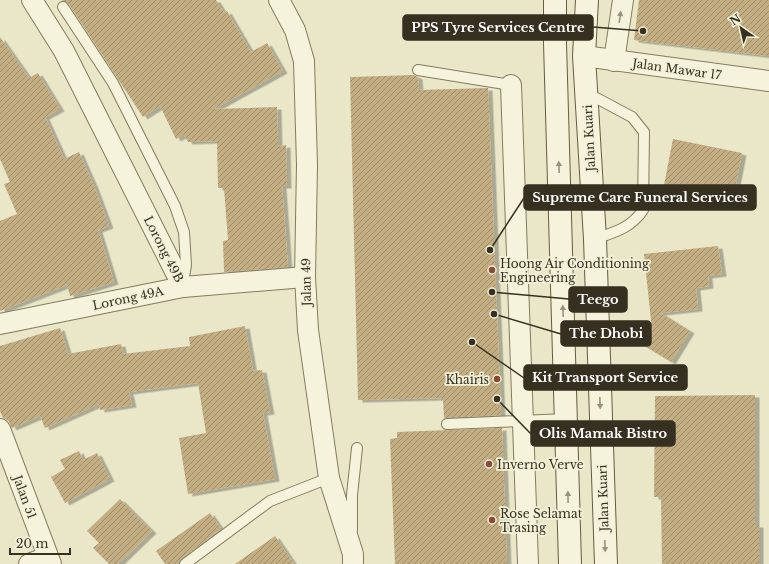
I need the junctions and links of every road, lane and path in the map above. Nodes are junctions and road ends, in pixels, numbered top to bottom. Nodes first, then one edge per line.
1 (32, 0) edge
2 (279, 0) edge
3 (556, 0) edge
4 (587, 0) edge
5 (623, 0) edge
6 (63, 7) dead end
7 (584, 56) junction
8 (614, 61) junction
9 (418, 70) dead end
10 (769, 81) edge
11 (511, 85) joint
12 (587, 93) junction
13 (595, 239) junction
14 (305, 277) junction
15 (183, 287) junction
16 (0, 324) edge
17 (567, 419) junction
18 (524, 421) junction
19 (447, 424) dead end
20 (0, 429) edge
21 (357, 448) dead end
22 (329, 478) junction
23 (353, 559) edge
24 (42, 562) edge
25 (185, 564) edge
26 (528, 564) edge
27 (570, 564) edge
28 (606, 564) edge

1 - 15 street, Lorong 49B
2 - 14 street, Jalan 49
17 -> 3 street
4 - 7 street, Jalan Kuari
8 -> 5 street
6 - 15 lane, Lorong 49B
7 - 8 street, Jalan Mawar 17
7 - 12 street, Jalan Kuari
8 - 10 street, Jalan Mawar 17
9 - 11 lane
11 - 18 street
12 - 13 street, Jalan Kuari
12 - 13 lane
13 -> 28 street, Jalan Kuari
14 - 15 street, Lorong 49A
14 - 22 street, Jalan 49
15 - 16 street, Lorong 49A
17 - 18 lane
27 -> 17 street
18 - 19 lane
18 - 26 street
20 - 24 street, Jalan 51
21 - 23 lane
22 - 23 street, Jalan 49
22 - 25 lane

